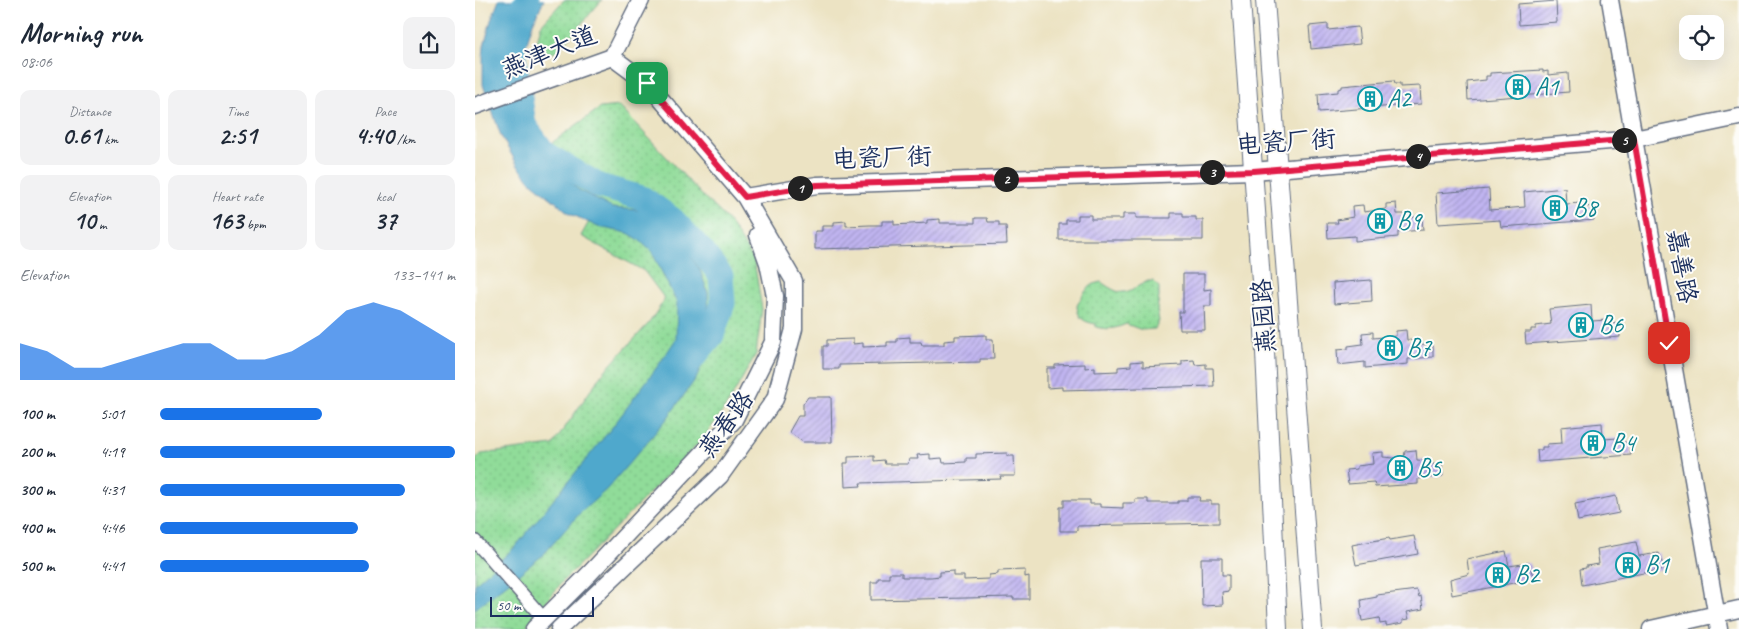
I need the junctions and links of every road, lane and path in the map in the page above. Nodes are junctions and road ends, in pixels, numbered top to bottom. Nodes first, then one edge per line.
1 (641, 0) edge
2 (1241, 0) edge
3 (1265, 0) edge
4 (1610, 0) edge
5 (612, 57) junction
6 (481, 105) edge
7 (1739, 117) edge
8 (1634, 139) junction
9 (1278, 168) junction
10 (1253, 171) junction
11 (745, 197) junction
12 (475, 541) edge
13 (1739, 609) edge
14 (1717, 622) edge
15 (539, 624) edge
16 (559, 629) edge
17 (1279, 629) edge
18 (1313, 629) edge
19 (1651, 629) edge

1 - 5 street, 燕津大道
2 - 10 main road, 燕园路
3 - 9 main road, 燕园路
4 - 8 street, 嘉善路
5 - 6 street, 燕津大道
5 - 11 street, 燕春路
7 - 8 street, 电瓷厂街
8 - 9 street, 电瓷厂街
8 - 14 street, 嘉善路
9 - 10 street, 电瓷厂街
9 - 18 main road, 燕园路
10 - 11 street, 电瓷厂街
10 - 17 main road, 燕园路
11 - 15 street, 燕春路
11 - 16 street, 燕春路
12 - 15 street
13 - 14 street
14 - 19 street

